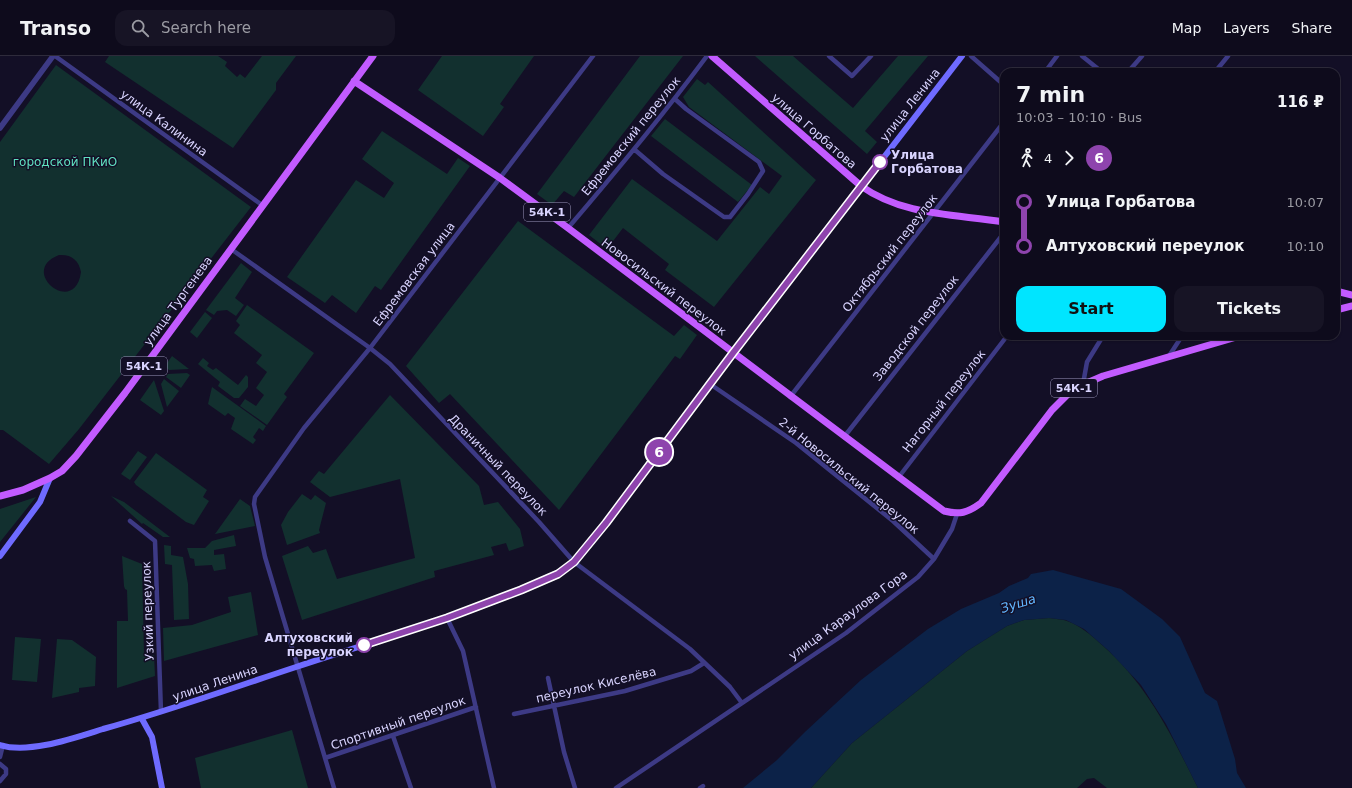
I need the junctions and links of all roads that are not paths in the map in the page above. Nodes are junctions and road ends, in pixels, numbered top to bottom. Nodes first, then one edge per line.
1 (54, 56) edge
2 (373, 56) edge
3 (594, 56) edge
4 (707, 56) edge
5 (712, 56) edge
6 (829, 56) edge
7 (871, 56) edge
8 (962, 56) edge
9 (971, 56) edge
10 (1057, 56) edge
11 (1082, 56) edge
12 (1142, 56) edge
13 (1228, 56) edge
14 (1047, 68) edge
15 (1097, 68) edge
16 (1132, 68) edge
17 (1218, 68) edge
18 (354, 81) junction
19 (1000, 81) edge
20 (675, 99) junction
21 (1000, 127) edge
22 (0, 128) edge
23 (635, 150) junction
24 (500, 178) junction
25 (860, 186) junction
26 (262, 205) junction
27 (934, 213) junction
28 (1000, 221) edge
29 (568, 228) junction
30 (1000, 238) edge
31 (231, 249) junction
32 (1340, 292) edge
33 (1352, 294) edge
34 (1352, 306) edge
35 (1340, 309) edge
36 (1004, 340) edge
37 (1101, 340) edge
38 (1179, 340) edge
39 (1227, 340) edge
40 (370, 348) junction
41 (733, 353) junction
42 (1168, 358) junction
43 (710, 384) junction
44 (1083, 384) junction
45 (790, 396) junction
46 (844, 437) junction
47 (50, 478) junction
48 (898, 478) junction
49 (0, 496) edge
50 (957, 514) junction
51 (130, 521) dead end
52 (0, 556) edge
53 (934, 559) junction
54 (574, 562) junction
55 (447, 618) junction
56 (704, 663) junction
57 (298, 666) junction
58 (548, 678) dead end
59 (742, 703) junction
60 (554, 705) junction
61 (476, 707) junction
62 (161, 712) junction
63 (514, 714) dead end
64 (142, 719) junction
65 (393, 736) junction
66 (1, 745) edge
67 (0, 757) edge
68 (325, 758) junction
69 (0, 764) edge
70 (0, 781) edge
71 (162, 788) edge
72 (334, 788) edge
73 (411, 788) edge
74 (494, 788) edge
75 (575, 788) edge
76 (616, 788) edge

1 - 22 street
1 - 26 street, улица Калинина
2 - 18 main road, улица Тургенева / 54К-1
3 - 24 street, Ефремовская улица
4 - 20 street, Ефремовский переулок
5 - 25 main road, улица Горбатова
6 - 7 street
8 - 25 main road, улица Ленина
9 - 19 street
10 - 14 street
11 - 15 street
12 - 16 street
13 - 17 street
18 - 24 main road, Новосильский переулок / 54К-1
18 - 26 main road, улица Тургенева / 54К-1
20 - 23 street, Ефремовский переулок
20 - 23 street
21 - 27 street, Октябрьский переулок
23 - 29 street, Ефремовский переулок
24 - 29 main road, Новосильский переулок / 54К-1
24 - 40 street, Ефремовская улица
25 - 27 main road, улица Горбатова
25 - 41 main road, улица Ленина
26 - 31 main road, улица Тургенева / 54К-1
27 - 28 main road, улица Горбатова
27 - 45 street, Октябрьский переулок
29 - 41 main road, Новосильский переулок / 54К-1
30 - 46 street, Заводской переулок
31 - 40 street, Драничный переулок
31 - 47 main road, улица Тургенева / 54К-1
32 - 33 main road
34 - 35 main road
36 - 48 street, Нагорный переулок
37 - 44 street
38 - 42 street
39 - 42 main road, 54К-1
40 - 54 street, Драничный переулок
40 - 57 street, Ефремовская улица
41 - 43 main road, улица Ленина
41 - 45 main road, Новосильский переулок / 54К-1
42 - 44 main road, 54К-1
43 - 53 street, 2-й Новосильский переулок
43 - 54 main road, улица Ленина
44 - 50 main road, 54К-1
45 - 46 main road, Новосильский переулок / 54К-1
46 - 48 main road, Новосильский переулок / 54К-1
47 - 49 main road, 54К-1
47 - 52 main road
48 - 50 main road, Новосильский переулок / 54К-1
50 - 53 street, улица Караулова Гора
51 - 62 street, Узкий переулок
53 - 59 street, улица Караулова Гора
54 - 55 main road, улица Ленина
54 - 56 street, Драничный переулок
55 - 57 main road, улица Ленина
55 - 61 street
56 - 59 street, Драничный переулок
56 - 60 street, переулок Киселёва
57 - 62 main road, улица Ленина
57 - 68 street
58 - 60 street
59 - 76 street, улица Караулова Гора
60 - 63 street, переулок Киселёва
60 - 75 street
61 - 65 street, Спортивный переулок
61 - 74 street
62 - 64 main road, улица Ленина
64 - 66 main road, улица Ленина
64 - 71 main road
65 - 68 street, Спортивный переулок
65 - 73 street
66 - 67 street
68 - 72 street
69 - 70 street

